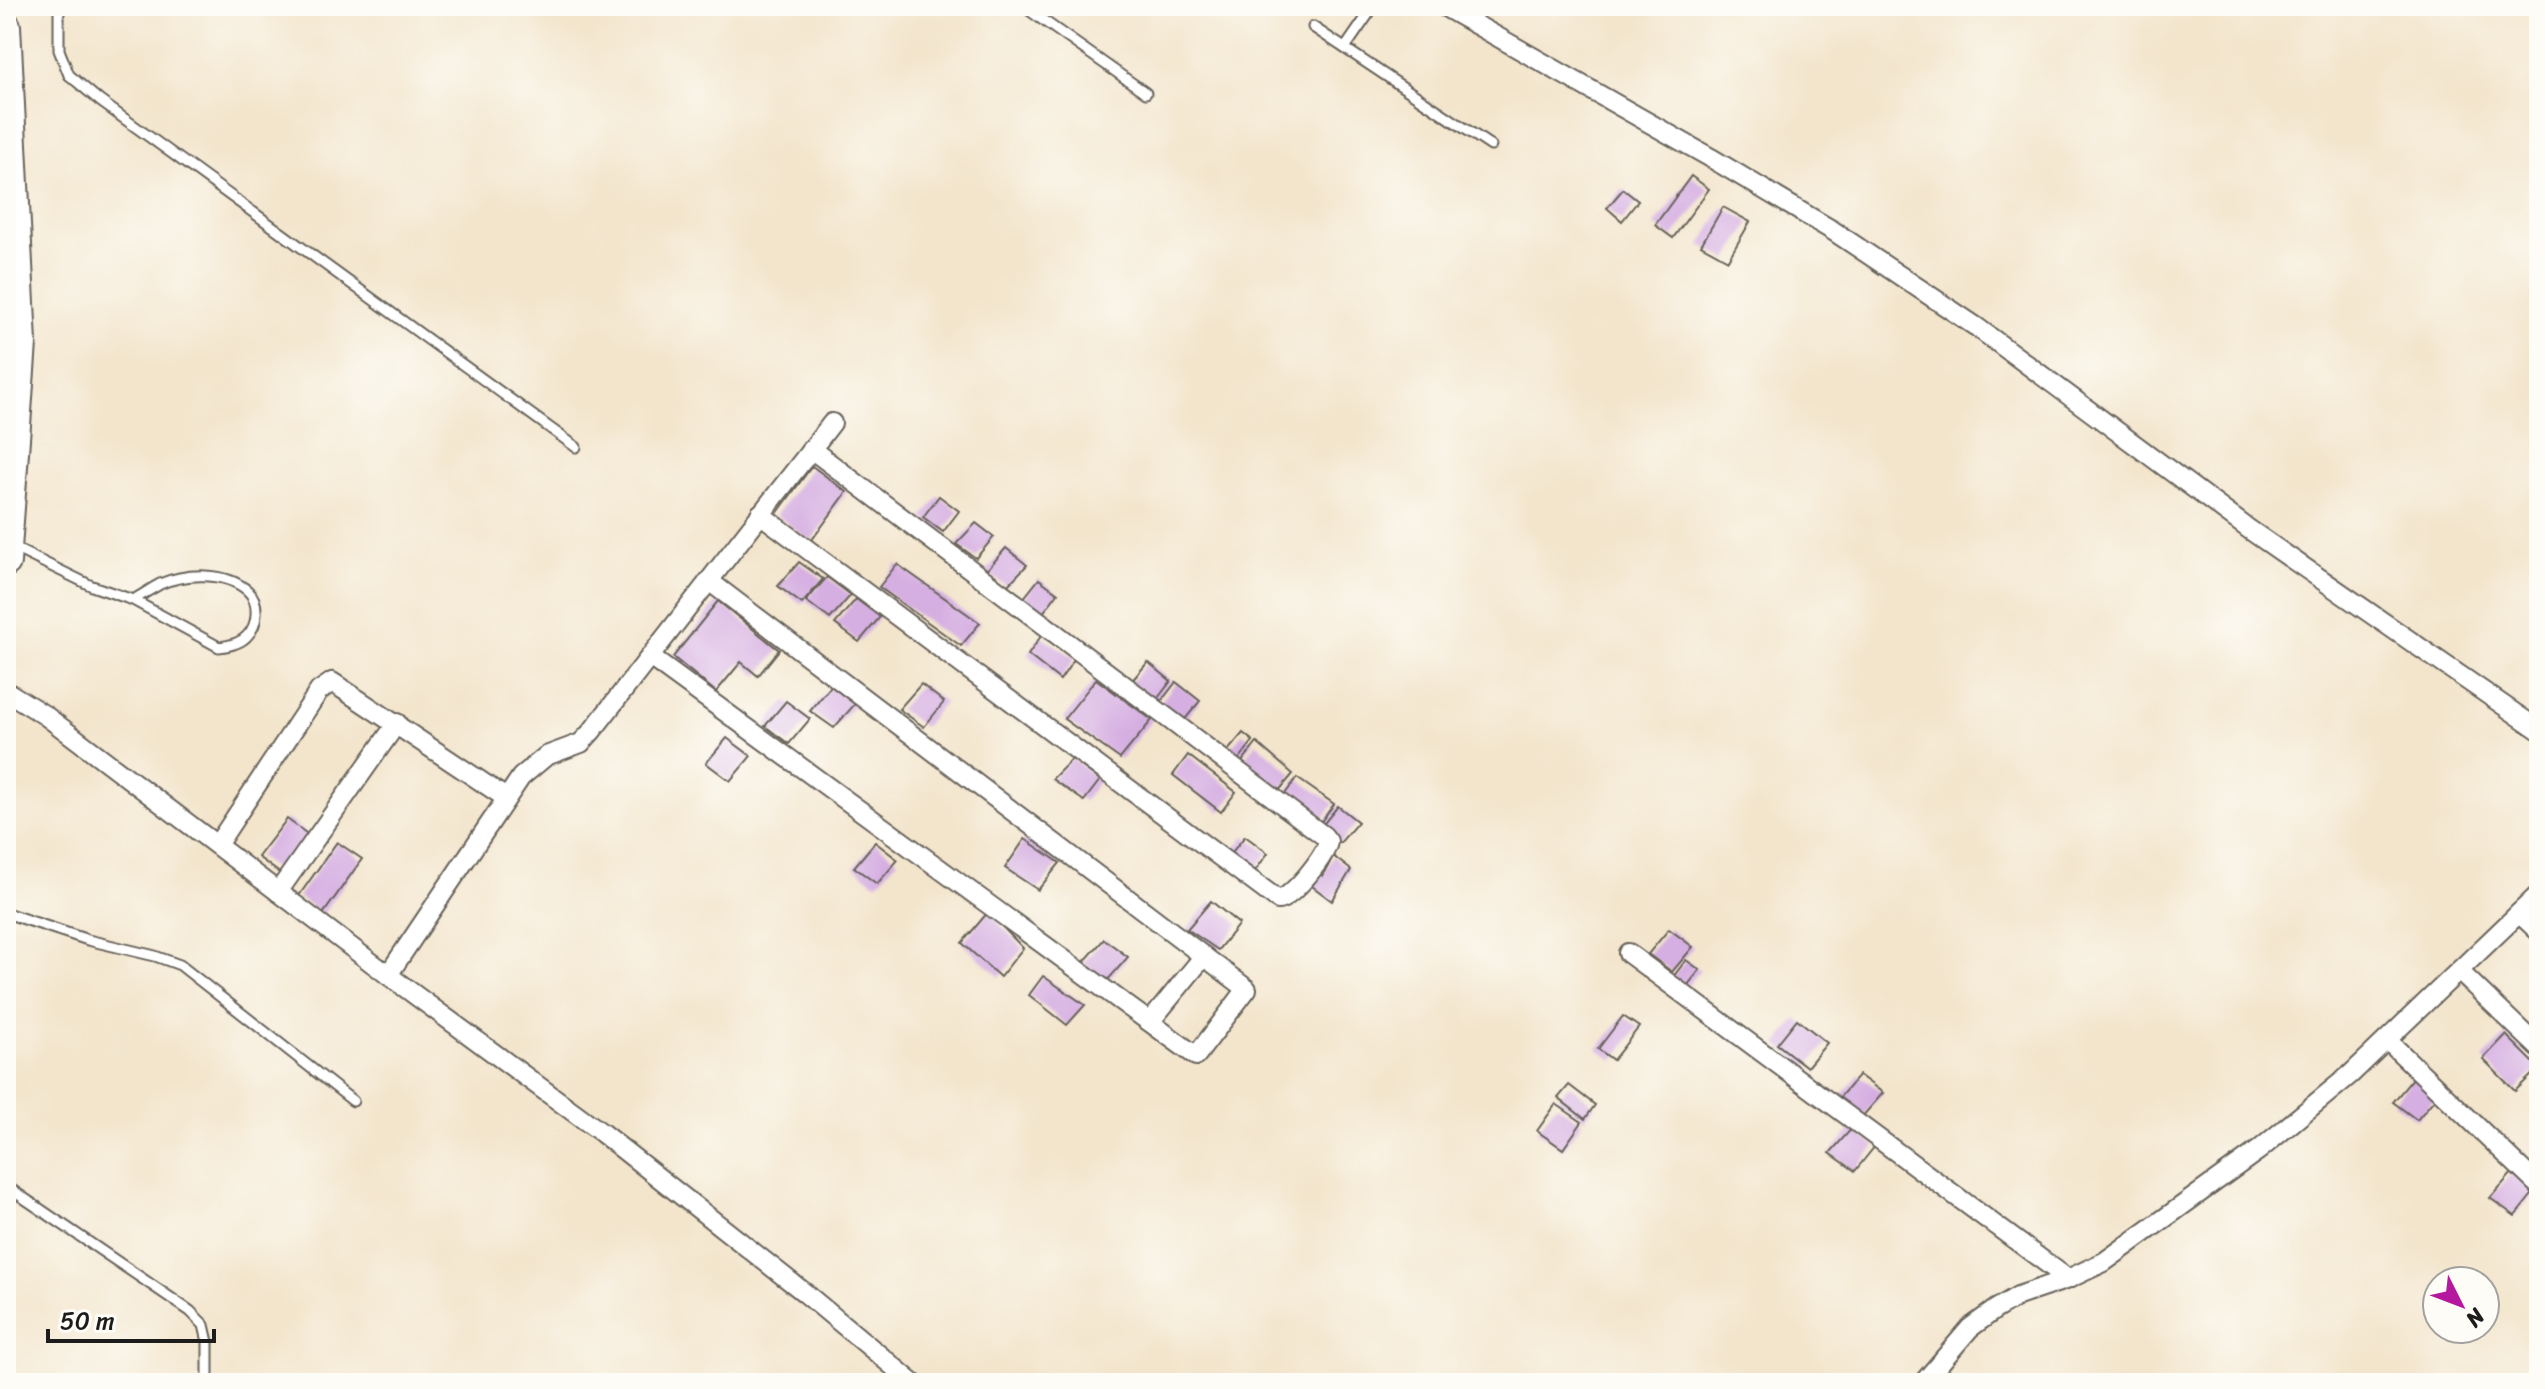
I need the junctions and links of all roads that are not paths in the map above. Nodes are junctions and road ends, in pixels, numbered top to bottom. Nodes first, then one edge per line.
1 (59, 6) edge
2 (1023, 6) edge
3 (1374, 6) edge
4 (1443, 6) edge
5 (6, 26) edge
6 (1313, 27) dead end
7 (1345, 48) junction
8 (1146, 93) dead end
9 (1491, 146) dead end
10 (832, 423) dead end
11 (576, 447) dead end
12 (811, 449) junction
13 (760, 514) junction
14 (7, 554) edge
15 (709, 581) junction
16 (133, 600) junction
17 (650, 657) junction
18 (6, 691) edge
19 (397, 723) junction
20 (2539, 730) edge
21 (506, 798) junction
22 (217, 845) junction
23 (278, 892) junction
24 (2539, 894) edge
25 (6, 913) edge
26 (2519, 913) junction
27 (2539, 932) edge
28 (1628, 953) dead end
29 (1204, 956) junction
30 (2459, 971) junction
31 (388, 975) junction
32 (1150, 1022) junction
33 (2387, 1040) junction
34 (2539, 1048) edge
35 (353, 1101) dead end
36 (6, 1186) edge
37 (2539, 1186) edge
38 (2068, 1279) junction
39 (208, 1383) edge
40 (913, 1383) edge
41 (1923, 1383) edge

1 - 11 lane
2 - 8 lane
3 - 7 lane
4 - 20 street
5 - 14 highway
6 - 7 lane
7 - 9 lane
10 - 12 street
12 - 13 street
12 - 13 street
13 - 15 street
14 - 16 lane
15 - 17 street
15 - 29 street
16 - 16 lane
17 - 21 street
17 - 32 street
18 - 22 street
19 - 21 street
19 - 22 street
19 - 23 street
21 - 31 street
22 - 23 street
23 - 31 street
24 - 26 street
25 - 35 lane
26 - 27 street
26 - 30 street
28 - 38 street
29 - 32 street
29 - 32 street
30 - 33 street
30 - 34 street
31 - 40 street
33 - 37 street
33 - 38 street
36 - 39 lane
38 - 41 street

